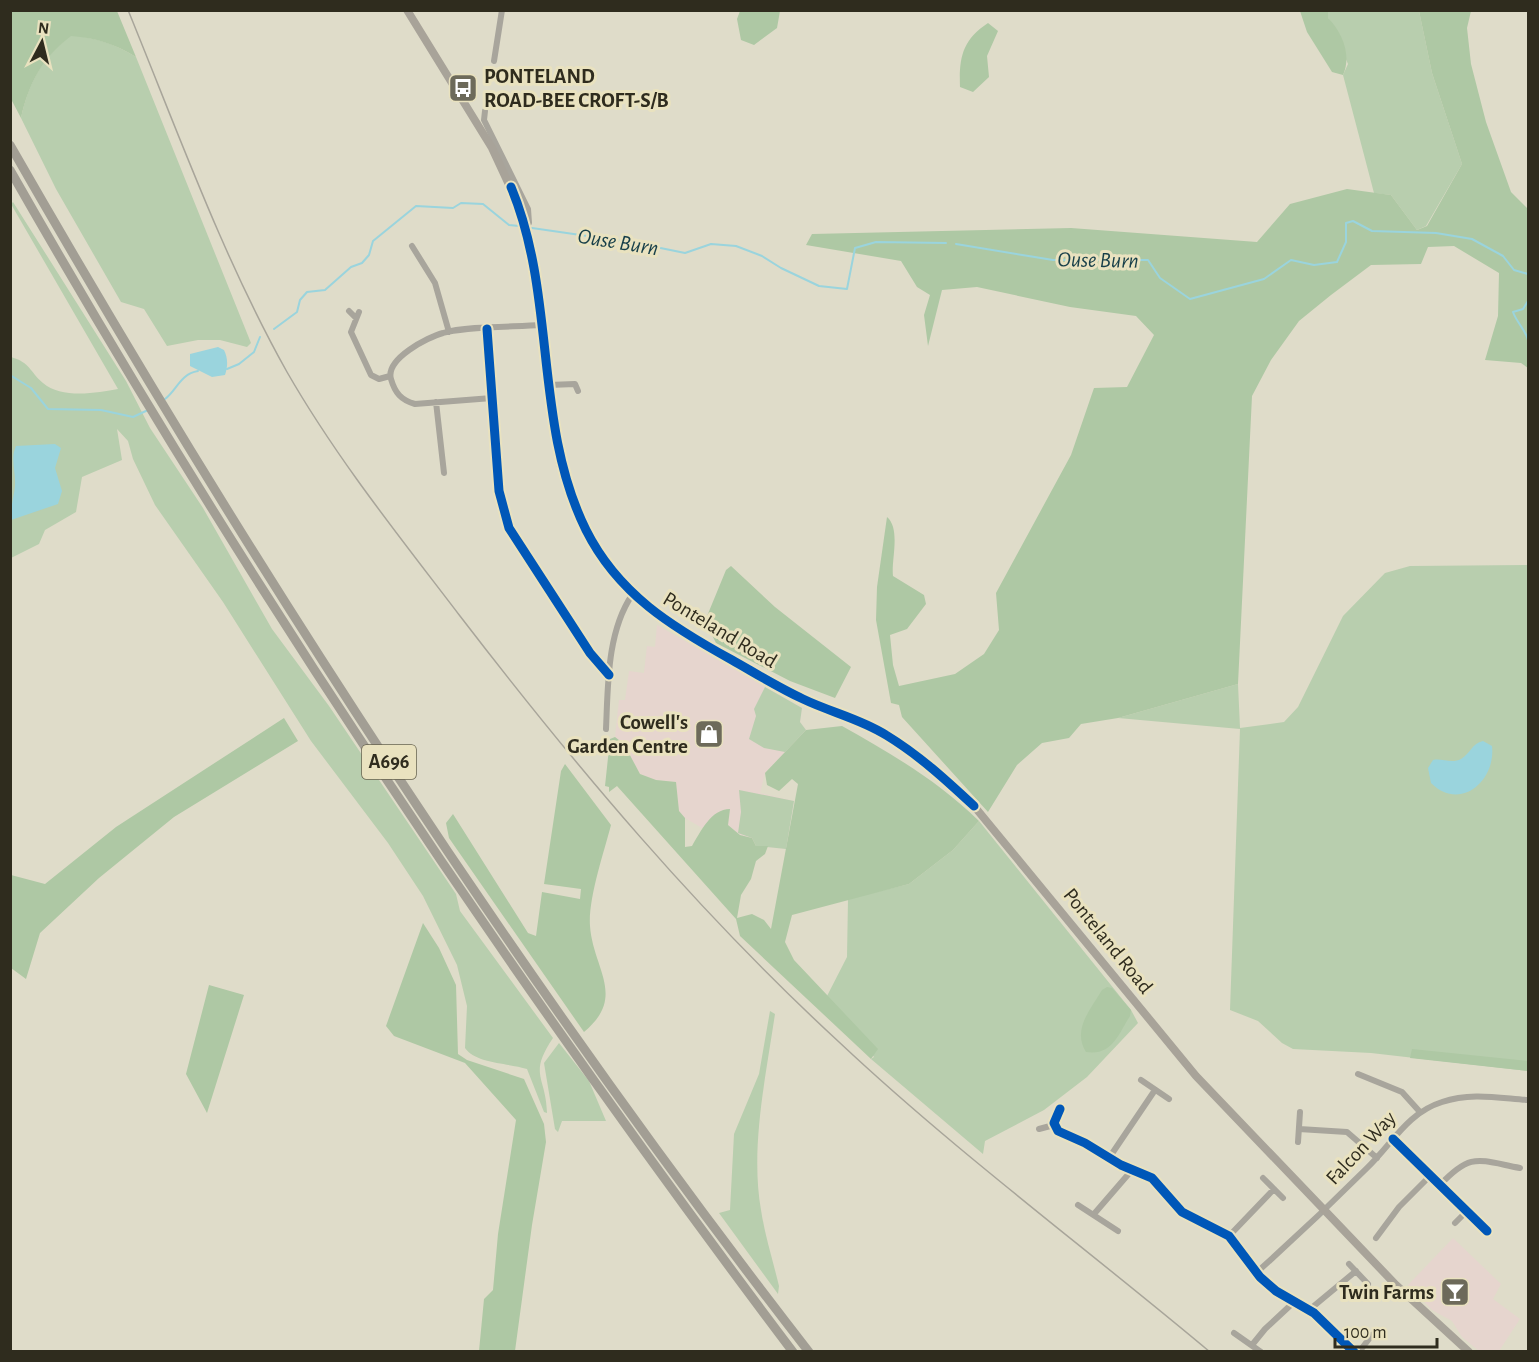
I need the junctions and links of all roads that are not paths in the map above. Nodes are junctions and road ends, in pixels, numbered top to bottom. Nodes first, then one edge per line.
1 (407, 10) edge
2 (502, 10) edge
3 (494, 61) dead end
4 (485, 111) dead end
5 (10, 145) edge
6 (10, 170) edge
7 (525, 226) junction
8 (412, 246) dead end
9 (350, 311) dead end
10 (541, 325) junction
11 (488, 328) junction
12 (449, 332) junction
13 (390, 376) junction
14 (549, 386) junction
15 (578, 391) dead end
16 (492, 398) junction
17 (436, 402) junction
18 (444, 472) dead end
19 (632, 595) junction
20 (609, 675) junction
21 (606, 729) dead end
22 (1358, 1074) dead end
23 (1141, 1080) dead end
24 (1155, 1090) junction
25 (1169, 1099) dead end
26 (1528, 1100) edge
27 (1060, 1109) dead end
28 (1300, 1112) dead end
29 (1420, 1112) junction
30 (1054, 1125) junction
31 (1039, 1129) dead end
32 (1299, 1129) junction
33 (1393, 1139) junction
34 (1298, 1142) dead end
35 (1109, 1158) junction
36 (1377, 1158) junction
37 (1520, 1168) dead end
38 (1132, 1170) junction
39 (1430, 1176) junction
40 (1263, 1178) dead end
41 (1440, 1185) junction
42 (1274, 1189) junction
43 (1283, 1198) dead end
44 (1078, 1205) dead end
45 (1325, 1210) junction
46 (1467, 1211) junction
47 (1094, 1214) junction
48 (1455, 1223) dead end
49 (1118, 1231) dead end
50 (1487, 1231) dead end
51 (1229, 1236) junction
52 (1376, 1238) dead end
53 (1349, 1264) dead end
54 (1356, 1271) junction
55 (1256, 1273) junction
56 (1368, 1284) dead end
57 (1294, 1302) junction
58 (1309, 1310) junction
59 (1234, 1333) dead end
60 (1372, 1335) dead end
61 (1252, 1345) junction
62 (793, 1352) edge
63 (809, 1352) edge
64 (1261, 1352) edge
65 (1353, 1352) edge
66 (1359, 1352) edge
67 (1469, 1352) edge

1 - 7 main road, Ponteland Road
2 - 3 street
4 - 7 street
5 - 63 highway, A696
6 - 62 highway, A696
7 - 10 main road, Ponteland Road
8 - 12 street
9 - 13 street
10 - 11 street
10 - 14 main road, Ponteland Road
11 - 12 street
11 - 16 street
12 - 13 street
13 - 17 street
14 - 15 street
14 - 19 main road, Ponteland Road
16 - 17 street
16 - 20 street
17 - 18 street
19 - 20 street
19 - 45 main road, Ponteland Road
20 - 21 street
22 - 29 street
23 - 24 street
24 - 25 street
24 - 35 street
26 - 29 street, Falcon Way
27 - 30 street
28 - 32 street
29 - 33 street, Falcon Way
30 - 31 street
30 - 35 street
32 - 34 street
32 - 36 street
33 - 36 street, Falcon Way
33 - 39 street
35 - 38 street
36 - 45 street, Falcon Way
37 - 41 street
38 - 47 street
38 - 51 street
39 - 41 street
39 - 52 street
40 - 42 street
41 - 46 street
42 - 43 street
42 - 51 street
44 - 47 street
45 - 55 street, Falcon Way
45 - 67 main road, Ponteland Road
46 - 48 street
46 - 50 street
47 - 49 street
51 - 55 street
53 - 54 street
54 - 56 street
54 - 58 street
55 - 57 street
57 - 58 street
57 - 61 street
58 - 65 street
59 - 61 street
60 - 66 street
61 - 64 street

